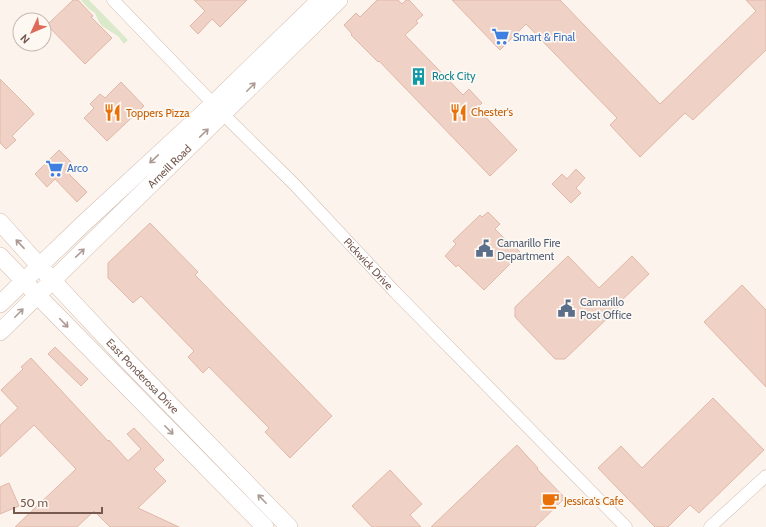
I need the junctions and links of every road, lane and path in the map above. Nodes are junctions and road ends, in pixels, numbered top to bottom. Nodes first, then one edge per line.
1 (112, 0) edge
2 (320, 0) edge
3 (339, 0) edge
4 (218, 109) junction
5 (0, 222) edge
6 (0, 256) edge
7 (40, 266) junction
8 (52, 280) junction
9 (24, 281) junction
10 (37, 295) junction
11 (0, 304) edge
12 (0, 332) edge
13 (766, 476) edge
14 (265, 527) edge
15 (289, 527) edge
16 (626, 527) edge
17 (710, 527) edge

1 - 4 street, Pickwick Drive
2 - 4 main road, Arneill Road
4 -> 3 main road, Arneill Road
4 -> 7 main road, Arneill Road
8 -> 4 main road, Arneill Road
4 - 16 street, Pickwick Drive
7 -> 5 main road, East Ponderosa Drive
6 - 9 main road, East Ponderosa Drive
7 - 8 main road, East Ponderosa Drive
7 - 9 main road, Arneill Road
8 - 10 main road, Arneill Road
15 -> 8 main road, East Ponderosa Drive
9 - 10 main road, East Ponderosa Drive
9 - 11 main road, Arneill Road
12 -> 10 main road, Arneill Road
10 -> 14 main road, East Ponderosa Drive
13 - 17 street

